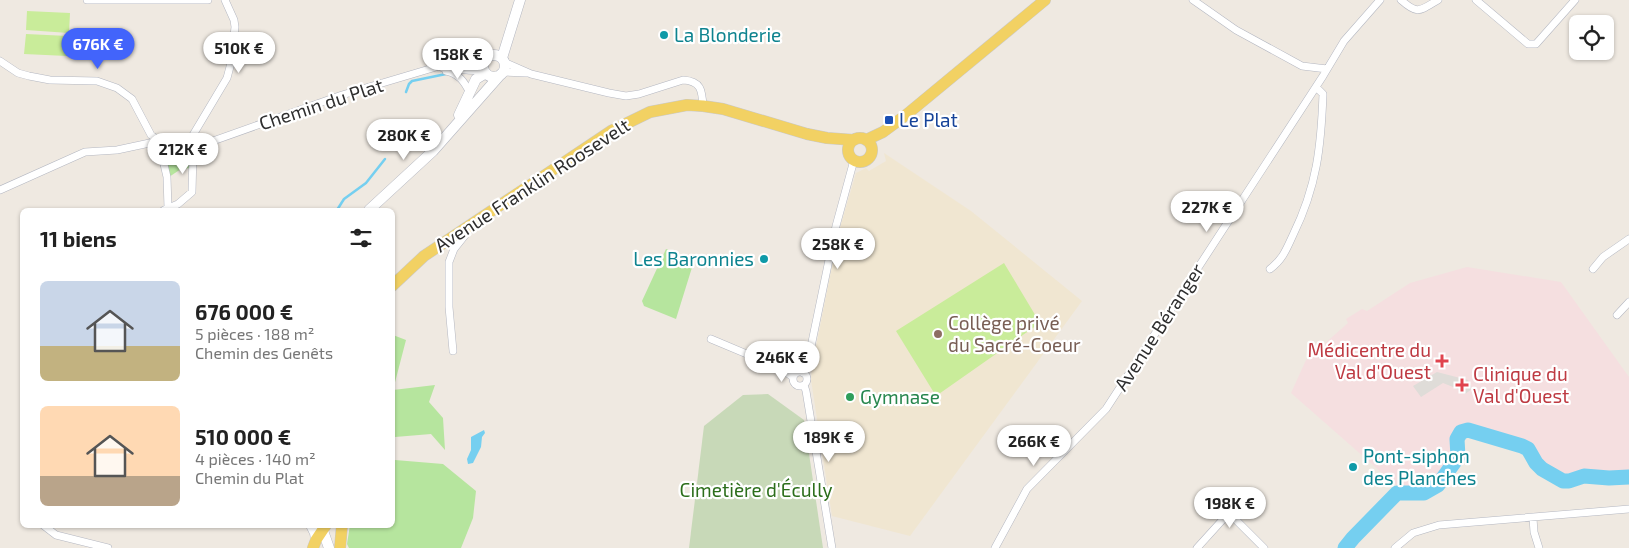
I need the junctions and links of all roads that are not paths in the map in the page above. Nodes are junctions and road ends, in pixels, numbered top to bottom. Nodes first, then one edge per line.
1 (86, 0) edge
2 (208, 0) edge
3 (225, 0) edge
4 (520, 0) edge
5 (1044, 0) edge
6 (1194, 0) edge
7 (1380, 0) edge
8 (1401, 0) edge
9 (1438, 0) edge
10 (1476, 0) edge
11 (1575, 0) edge
12 (0, 61) edge
13 (501, 64) junction
14 (484, 68) junction
15 (1327, 69) junction
16 (430, 70) junction
17 (1316, 87) junction
18 (470, 93) junction
19 (703, 106) junction
20 (454, 126) junction
21 (827, 138) junction
22 (190, 140) junction
23 (864, 143) junction
24 (159, 144) junction
25 (196, 147) junction
26 (851, 156) junction
27 (0, 190) edge
28 (166, 208) edge
29 (168, 208) edge
30 (371, 208) edge
31 (471, 224) junction
32 (1629, 239) edge
33 (1270, 269) dead end
34 (1592, 269) dead end
35 (395, 283) edge
36 (1629, 302) edge
37 (1617, 315) dead end
38 (712, 339) dead end
39 (453, 351) dead end
40 (803, 373) junction
41 (793, 376) junction
42 (804, 385) junction
43 (1629, 509) edge
44 (1533, 518) junction
45 (47, 528) edge
46 (312, 528) edge
47 (322, 528) edge
48 (324, 528) edge
49 (342, 528) edge
50 (314, 544) edge
51 (108, 548) edge
52 (329, 548) edge
53 (340, 548) edge
54 (832, 548) edge
55 (995, 548) edge
56 (1197, 548) edge
57 (1264, 548) edge
58 (1395, 548) edge
59 (1539, 548) edge

1 - 2 street
3 - 22 street
4 - 13 main road
5 - 23 main road
6 - 15 street
7 - 15 street, Avenue Béranger
8 - 9 street
10 - 11 street
12 - 24 street
13 - 14 main road
13 - 14 main road
13 - 19 street
13 - 20 main road
14 - 16 street, Chemin du Plat
14 - 18 main road
15 - 17 street, Avenue Béranger
16 - 18 street, Chemin du Plat
16 - 25 street, Chemin du Plat
17 - 33 street
17 - 55 street, Avenue Béranger
18 - 20 main road
19 - 21 main road, Avenue Franklin Roosevelt
19 - 31 main road, Avenue Franklin Roosevelt
20 - 30 main road
21 - 23 main road, Avenue Franklin Roosevelt
21 - 26 main road, Avenue Franklin Roosevelt
22 - 24 street
22 - 25 street
23 - 26 main road
23 - 26 main road
24 - 25 street, Chemin du Plat
24 - 27 street
24 - 28 street
25 - 29 street
26 - 40 street
31 - 35 main road, Avenue Franklin Roosevelt
31 - 39 street
32 - 34 street
36 - 37 street
38 - 41 street
40 - 41 street
40 - 42 street
41 - 42 street
42 - 54 street
43 - 44 street
44 - 58 street
44 - 59 street
45 - 51 street
46 - 50 main road
47 - 50 main road
48 - 52 main road
49 - 53 main road
56 - 57 street

